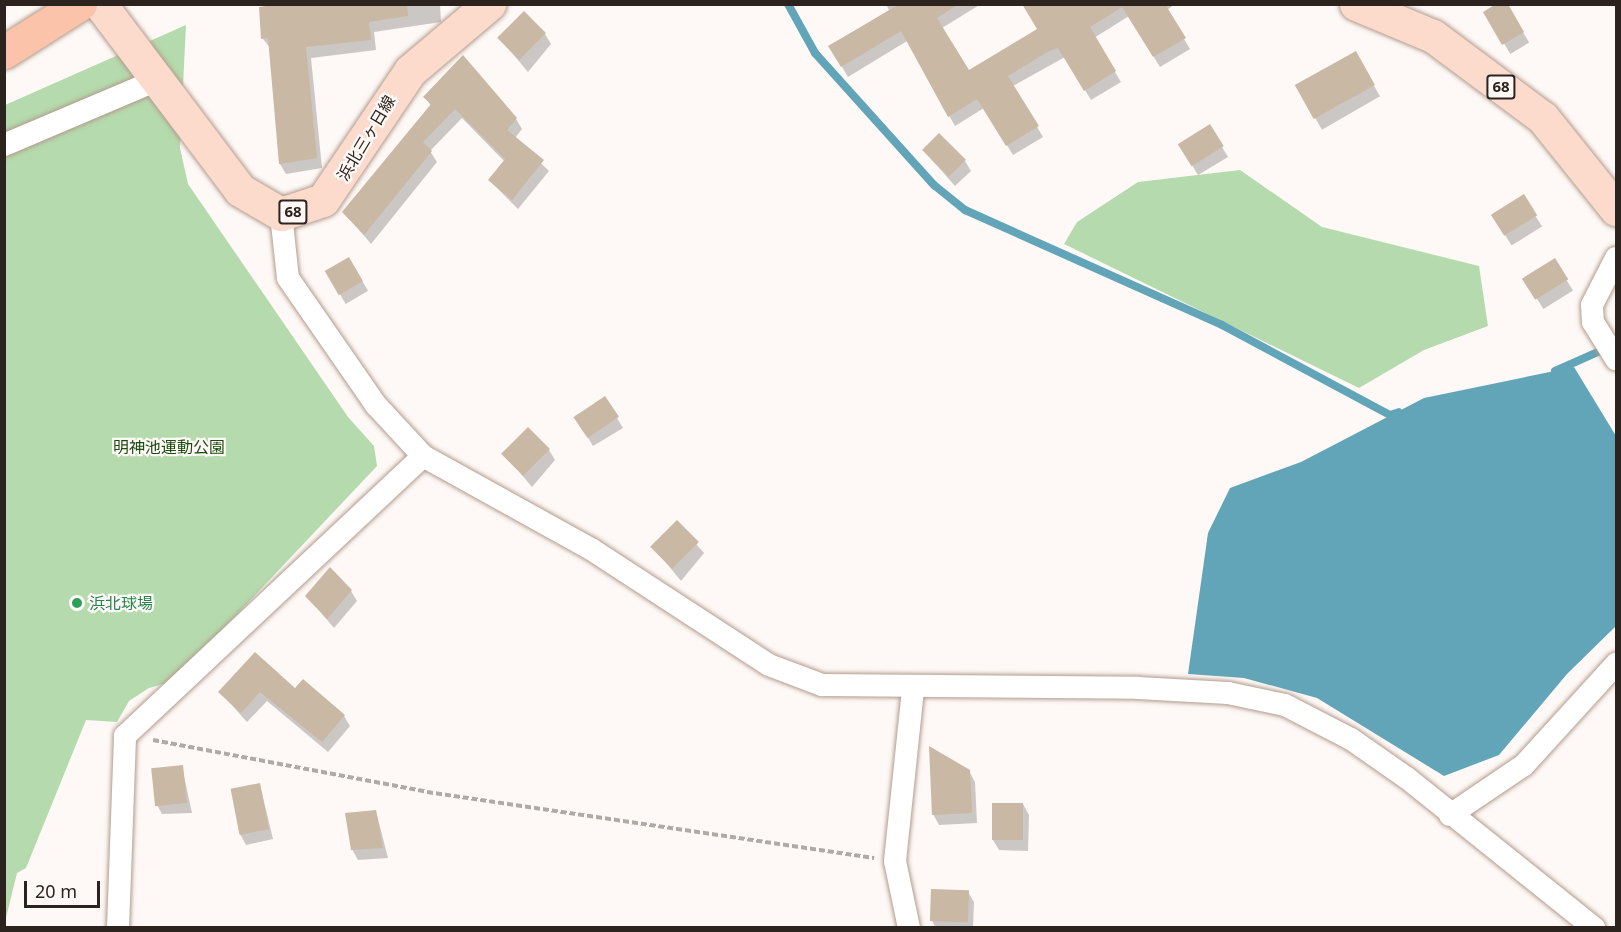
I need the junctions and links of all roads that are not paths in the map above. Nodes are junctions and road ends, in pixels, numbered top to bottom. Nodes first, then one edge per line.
1 (80, 4) edge
2 (100, 4) edge
3 (489, 4) edge
4 (1356, 4) edge
5 (4, 52) edge
6 (157, 80) junction
7 (4, 145) edge
8 (1617, 209) edge
9 (281, 214) junction
10 (1617, 258) edge
11 (1617, 358) edge
12 (423, 456) junction
13 (1617, 664) edge
14 (913, 689) junction
15 (1450, 815) junction
16 (118, 927) edge
17 (909, 927) edge
18 (1594, 927) edge

1 - 5 highway
2 - 6 main road, 68
3 - 9 main road, 浜北三ヶ日線 / 68
4 - 8 main road, 68
6 - 7 street
6 - 9 main road, 68
9 - 12 street
10 - 11 street
12 - 14 street
12 - 16 street
13 - 15 street
14 - 15 street
14 - 17 street
15 - 18 street

